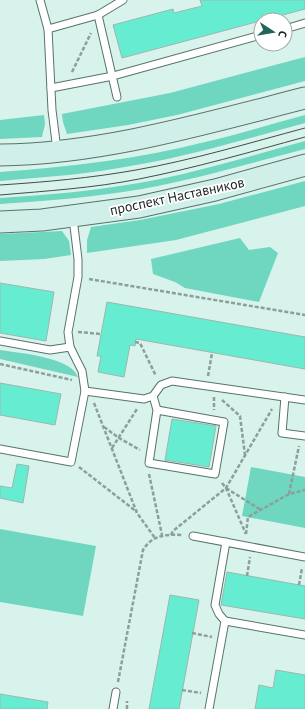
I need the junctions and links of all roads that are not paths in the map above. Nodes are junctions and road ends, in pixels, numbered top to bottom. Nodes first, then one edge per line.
1 (40, 0) edge
2 (123, 0) edge
3 (98, 15) junction
4 (305, 23) edge
5 (293, 27) edge
6 (48, 29) junction
7 (253, 37) edge
8 (113, 76) junction
9 (51, 88) junction
10 (117, 98) dead end
11 (305, 98) edge
12 (57, 151) junction
13 (0, 155) edge
14 (305, 165) edge
15 (72, 216) junction
16 (0, 222) edge
17 (0, 341) edge
18 (70, 347) junction
19 (88, 391) junction
20 (153, 396) junction
21 (285, 397) junction
22 (305, 400) edge
23 (157, 410) junction
24 (303, 436) edge
25 (0, 449) edge
26 (193, 536) road end
27 (226, 542) junction
28 (305, 557) edge
29 (225, 621) junction
30 (305, 635) edge
31 (116, 692) road end
32 (113, 709) edge
33 (209, 709) edge

1 - 6 lane
2 - 3 lane
3 - 6 lane
3 - 8 lane
4 - 5 lane
6 - 9 lane
7 - 8 lane
8 - 9 lane
8 - 10 lane
9 - 12 lane
11 - 12 main road
12 - 13 main road
14 - 15 main road, проспект Наставников
15 - 16 main road, проспект Наставников
15 - 18 lane
17 - 18 lane
18 - 19 lane
19 - 20 lane
19 - 25 lane
20 - 21 lane
20 - 23 lane
21 - 22 lane
21 - 24 lane
23 - 23 lane
26 - 27 lane
27 - 28 lane
27 - 29 lane
29 - 30 lane
29 - 33 lane
31 - 32 lane

